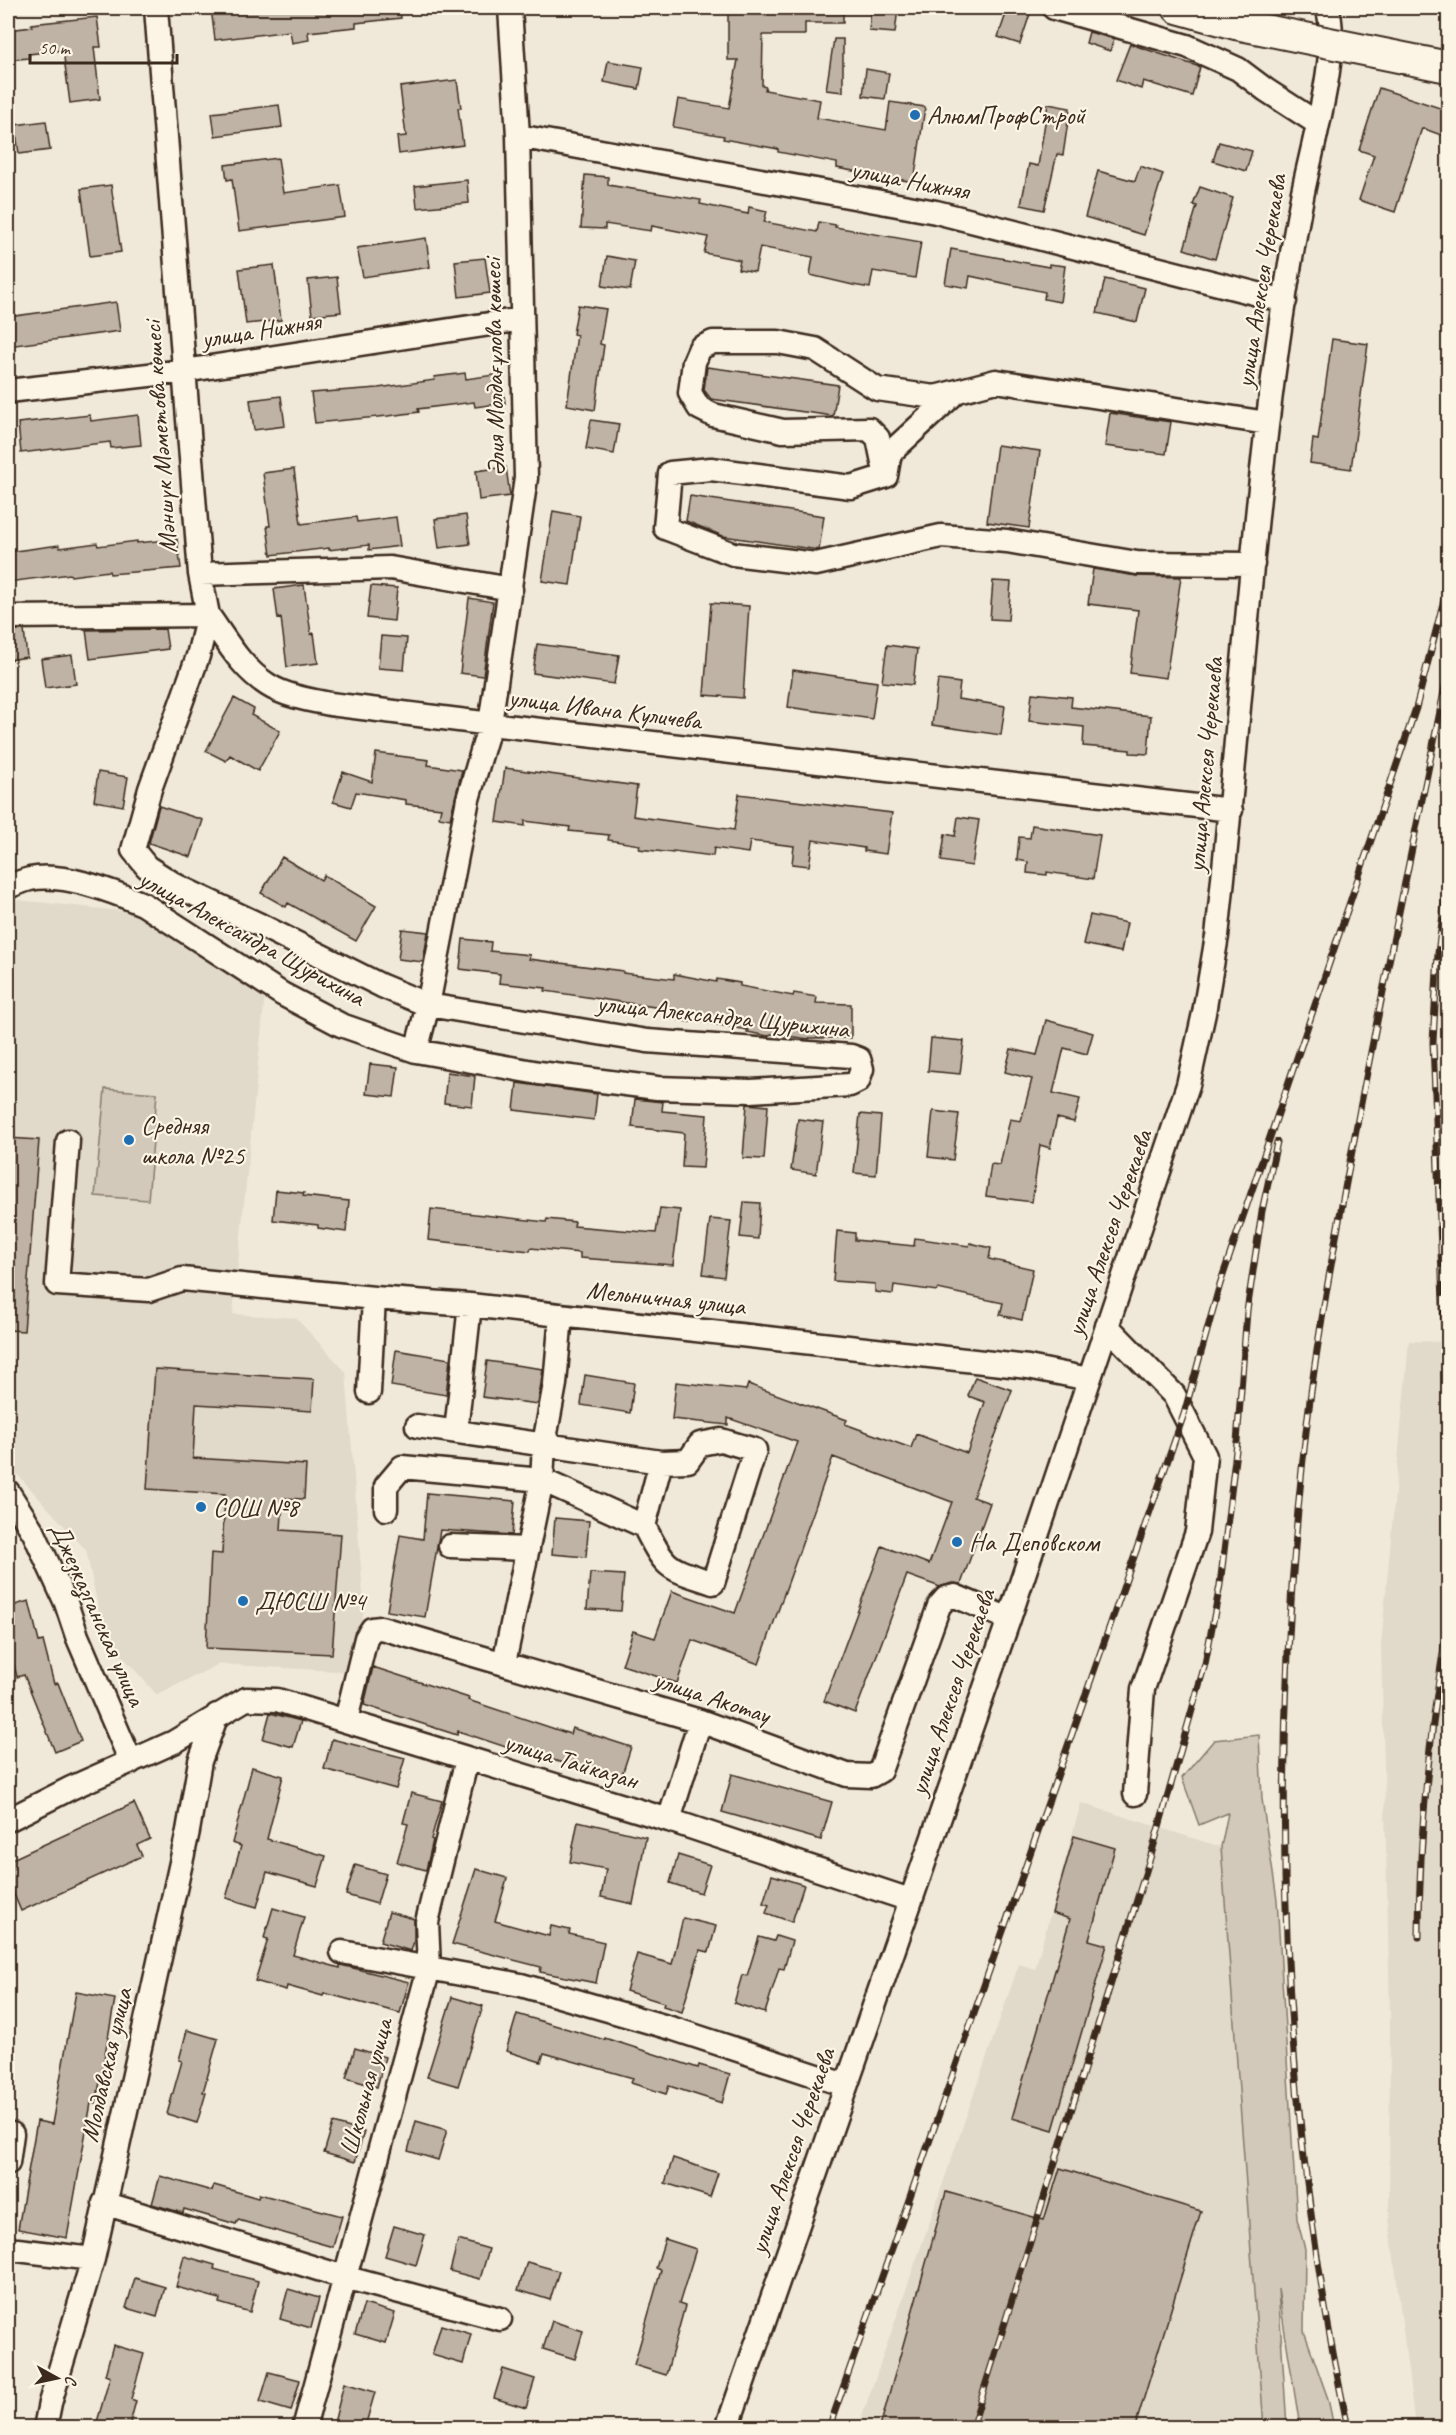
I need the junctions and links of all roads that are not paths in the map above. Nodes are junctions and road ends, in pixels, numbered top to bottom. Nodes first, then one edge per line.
1 (156, 8) edge
2 (510, 8) edge
3 (1054, 8) edge
4 (1178, 8) edge
5 (1327, 8) edge
6 (1247, 16) edge
7 (1449, 46) edge
8 (1449, 67) edge
9 (1317, 123) junction
10 (518, 136) junction
11 (1285, 301) junction
12 (522, 319) junction
13 (184, 371) junction
14 (8, 391) edge
15 (955, 393) junction
16 (1267, 423) junction
17 (886, 476) junction
18 (1253, 564) junction
19 (200, 574) junction
20 (511, 589) junction
21 (208, 615) junction
22 (8, 617) edge
23 (490, 724) junction
24 (1231, 810) junction
25 (133, 850) joint
26 (8, 887) edge
27 (428, 1005) junction
28 (416, 1051) junction
29 (68, 1141) dead end
30 (374, 1298) junction
31 (470, 1305) junction
32 (561, 1316) junction
33 (1107, 1326) junction
34 (1089, 1379) junction
35 (369, 1392) dead end
36 (417, 1426) dead end
37 (456, 1431) junction
38 (544, 1444) junction
39 (661, 1462) junction
40 (542, 1480) junction
41 (8, 1492) edge
42 (386, 1509) dead end
43 (644, 1526) junction
44 (450, 1546) dead end
45 (528, 1549) junction
46 (1009, 1619) junction
47 (504, 1663) junction
48 (217, 1715) junction
49 (346, 1720) junction
50 (700, 1721) junction
51 (467, 1759) junction
52 (131, 1762) junction
53 (1135, 1794) dead end
54 (8, 1820) edge
55 (669, 1820) junction
56 (910, 1900) junction
57 (342, 1952) dead end
58 (429, 1968) junction
59 (845, 2085) junction
60 (8, 2134) edge
61 (8, 2163) edge
62 (104, 2203) junction
63 (8, 2247) edge
64 (93, 2259) junction
65 (344, 2277) junction
66 (500, 2319) dead end
67 (45, 2427) edge
68 (304, 2427) edge
69 (727, 2427) edge

1 - 13 street, Мәншүк Мәметова көшесі
2 - 10 street, Әлия Молдағұлова көшесі
3 - 9 street
4 - 6 main road
5 - 9 street, улица Алексея Черекаева
6 - 7 main road
6 - 8 main road, bridge
9 - 11 street, улица Алексея Черекаева
10 - 11 street, улица Нижняя
10 - 12 street, Әлия Молдағұлова көшесі
11 - 16 street, улица Алексея Черекаева
12 - 13 street, улица Нижняя
12 - 20 street, Әлия Молдағұлова көшесі
13 - 14 street, улица Нижняя
13 - 19 street, Мәншүк Мәметова көшесі
15 - 16 street
15 - 17 street
15 - 17 street
16 - 18 street, улица Алексея Черекаева
17 - 18 street
18 - 24 street, улица Алексея Черекаева
19 - 20 street
19 - 21 street, Мәншүк Мәметова көшесі
20 - 23 street, Әлия Молдағұлова көшесі
21 - 22 street
21 - 23 street, улица Ивана Куличева
21 - 25 street, Мәншүк Мәметова көшесі
23 - 24 street, улица Ивана Куличева
23 - 27 street, Әлия Молдағұлова көшесі
24 - 33 street, улица Алексея Черекаева
25 - 27 street, улица Александра Щурихина
26 - 28 street, улица Александра Щурихина
27 - 28 street, Әлия Молдағұлова көшесі
27 - 28 street, улица Александра Щурихина
29 - 30 street, Мельничная улица
30 - 31 street, Мельничная улица
30 - 35 street
31 - 32 street, Мельничная улица
31 - 37 street
32 - 34 street, Мельничная улица
32 - 38 street
33 - 34 street, улица Алексея Черекаева
33 - 53 street
34 - 46 street, улица Алексея Черекаева
36 - 37 street
37 - 38 street
38 - 39 street
38 - 40 street
39 - 43 street
39 - 43 street
40 - 42 street
40 - 43 street
40 - 45 street
41 - 52 street, Джезказганская улица
44 - 45 street
45 - 47 street
46 - 50 street, улица Акотау
46 - 56 street, улица Алексея Черекаева
47 - 49 street, улица Акотау
47 - 50 street, улица Акотау
48 - 49 street, улица Тайказан
48 - 52 street, улица Тайказан
48 - 62 street, Молдавская улица
49 - 51 street, улица Тайказан
50 - 55 street
51 - 55 street, улица Тайказан
51 - 58 street, Школьная улица
52 - 54 street, улица Тайказан
55 - 56 street, улица Тайказан
56 - 59 street, улица Алексея Черекаева
57 - 58 street
58 - 59 street
58 - 65 street, Школьная улица
59 - 69 street, улица Алексея Черекаева
60 - 61 street
62 - 64 street, Молдавская улица
62 - 65 street
63 - 64 street
64 - 67 street, Молдавская улица
65 - 66 street
65 - 68 street, Школьная улица

